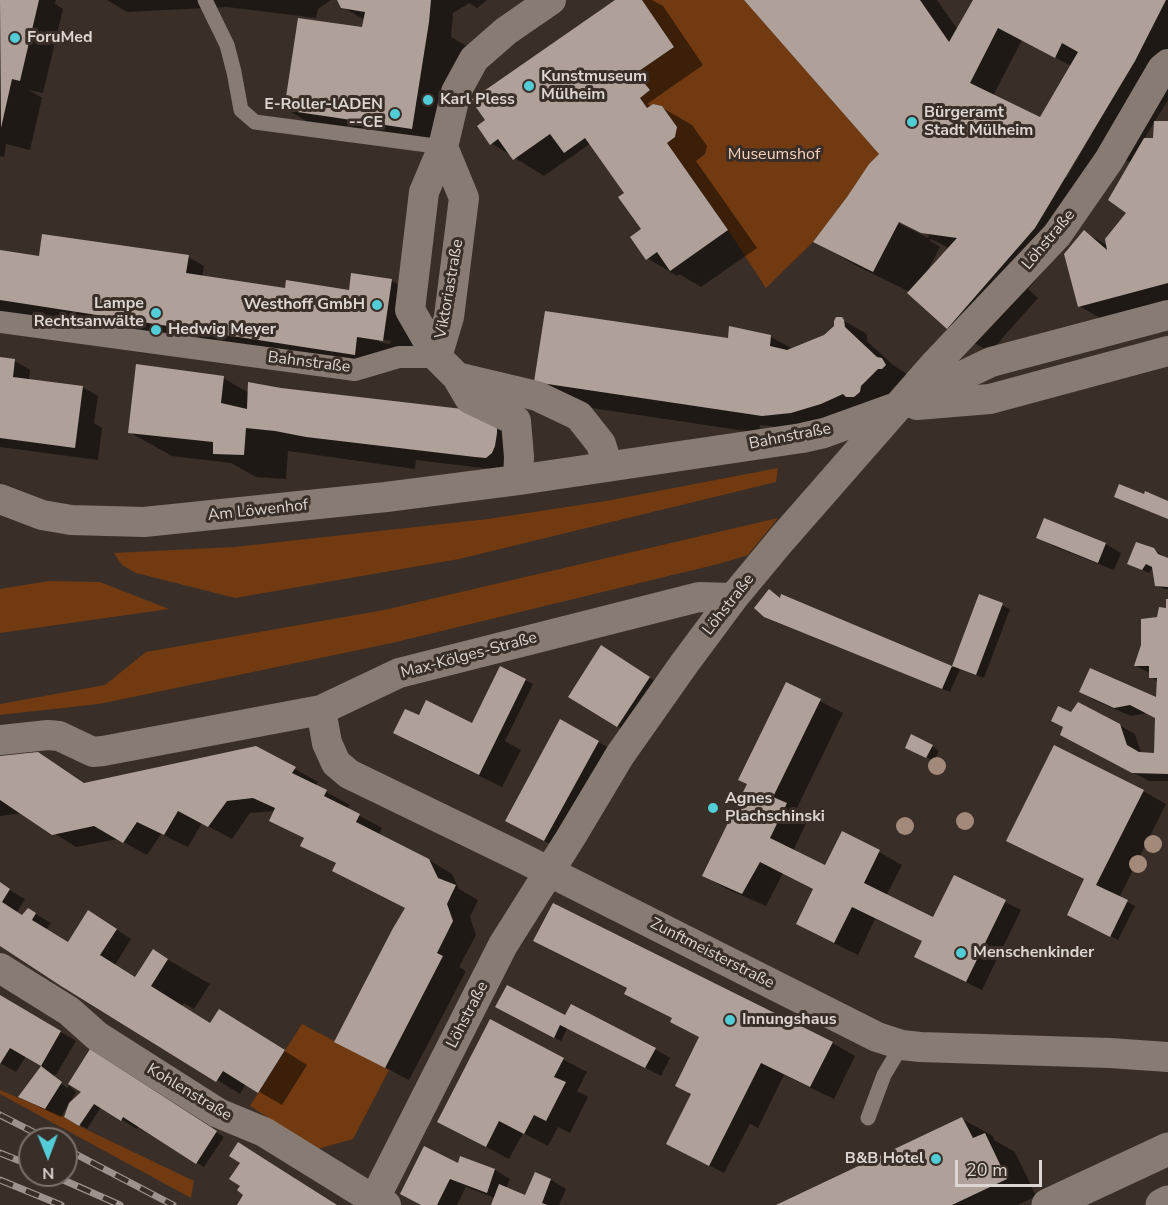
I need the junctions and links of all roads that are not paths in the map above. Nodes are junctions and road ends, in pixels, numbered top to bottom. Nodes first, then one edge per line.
1 (205, 0) edge
2 (551, 0) edge
3 (1168, 64) edge
4 (443, 147) junction
5 (1168, 315) edge
6 (0, 322) edge
7 (1168, 351) edge
8 (447, 367) junction
9 (899, 406) junction
10 (608, 467) junction
11 (518, 480) junction
12 (0, 499) edge
13 (733, 598) junction
14 (321, 710) junction
15 (0, 741) edge
16 (549, 872) junction
17 (0, 968) edge
18 (902, 1046) junction
19 (1168, 1058) edge
20 (868, 1118) dead end
21 (1168, 1149) edge
22 (1168, 1202) edge
23 (377, 1203) edge
24 (1048, 1205) edge
25 (1162, 1205) edge

1 - 4 lane
2 - 4 street, Viktoriastraße
3 - 9 street, Löhstraße
4 - 8 street, Viktoriastraße
4 - 8 street, Viktoriastraße
5 - 9 street, Bahnstraße
6 - 8 street, Bahnstraße
7 - 9 street, Bahnstraße
8 - 10 street, Bahnstraße
8 - 11 street
9 - 10 street, Bahnstraße
9 - 13 street, Löhstraße
10 - 11 street, Bahnstraße
11 - 12 street, Am Löwenhof
13 - 14 street, Max-Kölges-Straße
13 - 16 street, Löhstraße
14 - 15 street, Max-Kölges-Straße
14 - 16 street, Zunftmeisterstraße
16 - 18 street, Zunftmeisterstraße
16 - 23 street, Löhstraße
17 - 23 street, Kohlenstraße
18 - 19 street, Zunftmeisterstraße
18 - 20 lane
21 - 24 main road
22 - 25 main road

